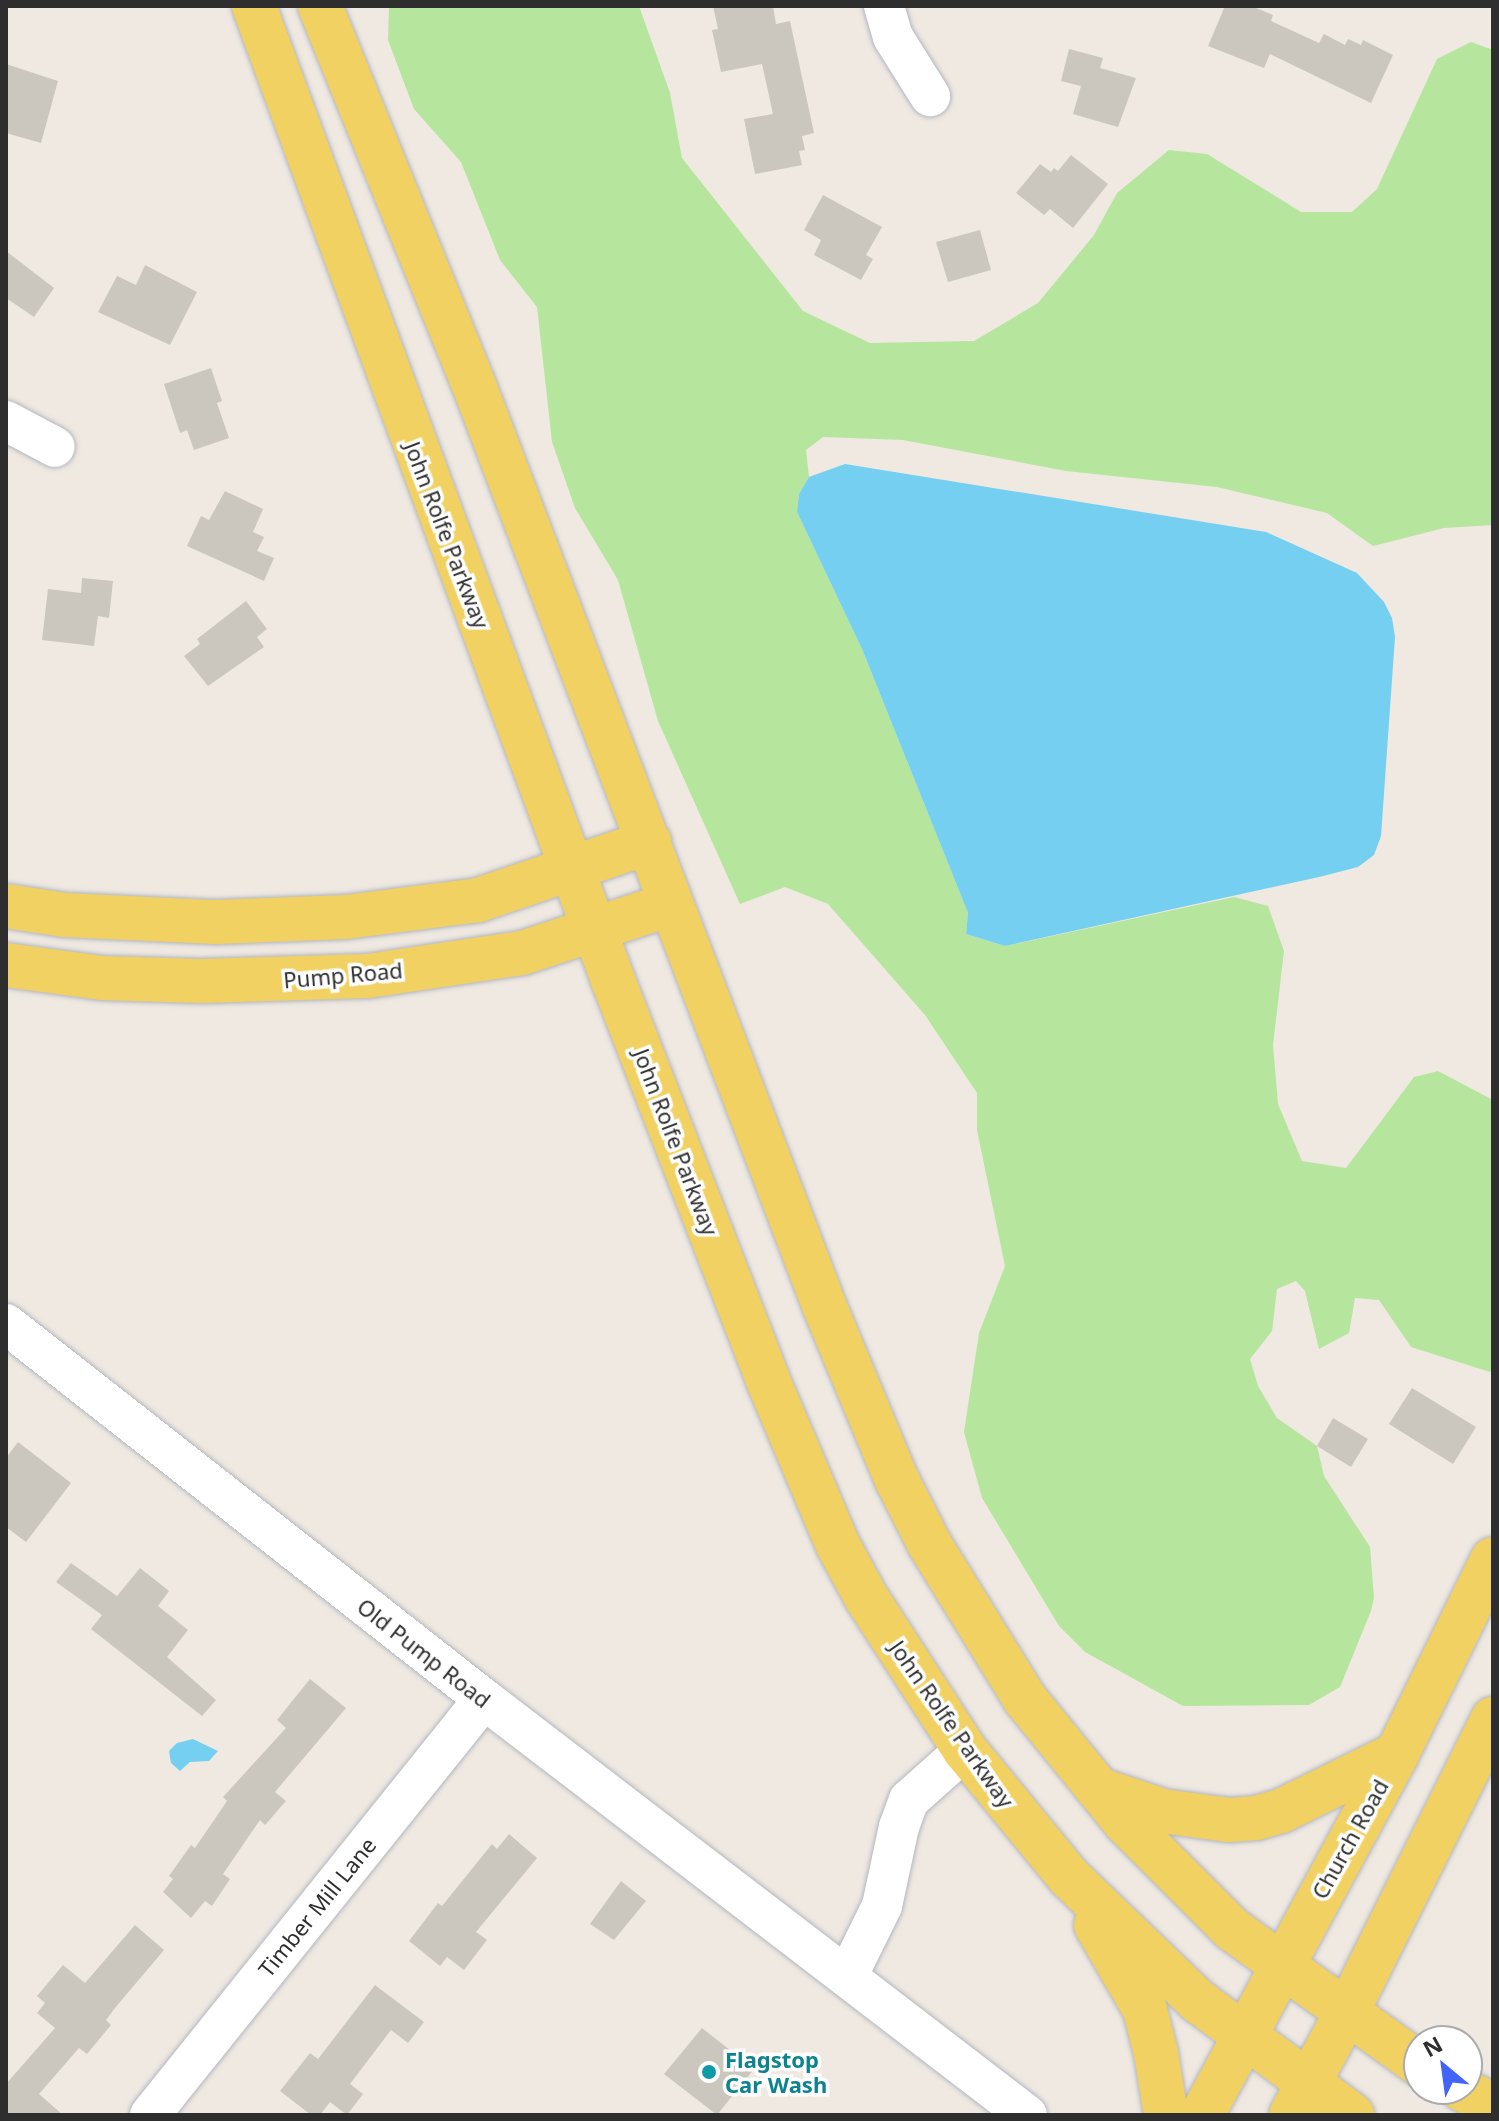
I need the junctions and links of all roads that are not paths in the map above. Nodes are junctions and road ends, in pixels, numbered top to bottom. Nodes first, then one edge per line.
1 (254, 6) edge
2 (320, 6) edge
3 (884, 6) edge
4 (930, 96) dead end
5 (6, 421) edge
6 (55, 447) dead end
7 (649, 842) junction
8 (571, 867) junction
9 (671, 904) junction
10 (6, 906) edge
11 (594, 929) junction
12 (6, 965) edge
13 (6, 1324) edge
14 (1493, 1559) edge
15 (484, 1699) junction
16 (1493, 1719) edge
17 (965, 1750) junction
18 (1397, 1754) junction
19 (1095, 1788) junction
20 (1069, 1877) junction
21 (1283, 1968) junction
22 (847, 1977) junction
23 (1346, 2014) junction
24 (1244, 2038) junction
25 (1403, 2053) edge
26 (1299, 2100) edge
27 (150, 2115) edge
28 (1027, 2115) edge
29 (1166, 2115) edge
30 (1202, 2115) edge
31 (1352, 2115) edge

1 - 8 main road, John Rolfe Parkway
2 - 7 main road
3 - 4 street
5 - 6 street
7 - 8 main road
7 - 9 main road
8 - 10 main road
8 - 11 main road, John Rolfe Parkway
9 - 11 main road, Pump Road
9 - 19 main road
11 - 12 main road, Pump Road
11 - 17 main road, John Rolfe Parkway
13 - 15 street, Old Pump Road
14 - 18 main road, Church Road
15 - 22 street, Old Pump Road
15 - 27 street, Timber Mill Lane
16 - 23 main road
17 - 20 main road, John Rolfe Parkway
17 - 22 street
18 - 19 main road
18 - 21 main road, Church Road
19 - 21 main road
20 - 24 main road, John Rolfe Parkway
20 - 29 main road
21 - 23 main road
21 - 24 main road, Church Road
22 - 28 street, Old Pump Road
23 - 25 main road
23 - 26 main road
24 - 26 main road, John Rolfe Parkway
24 - 30 main road, Church Road
26 - 31 main road, John Rolfe Parkway

